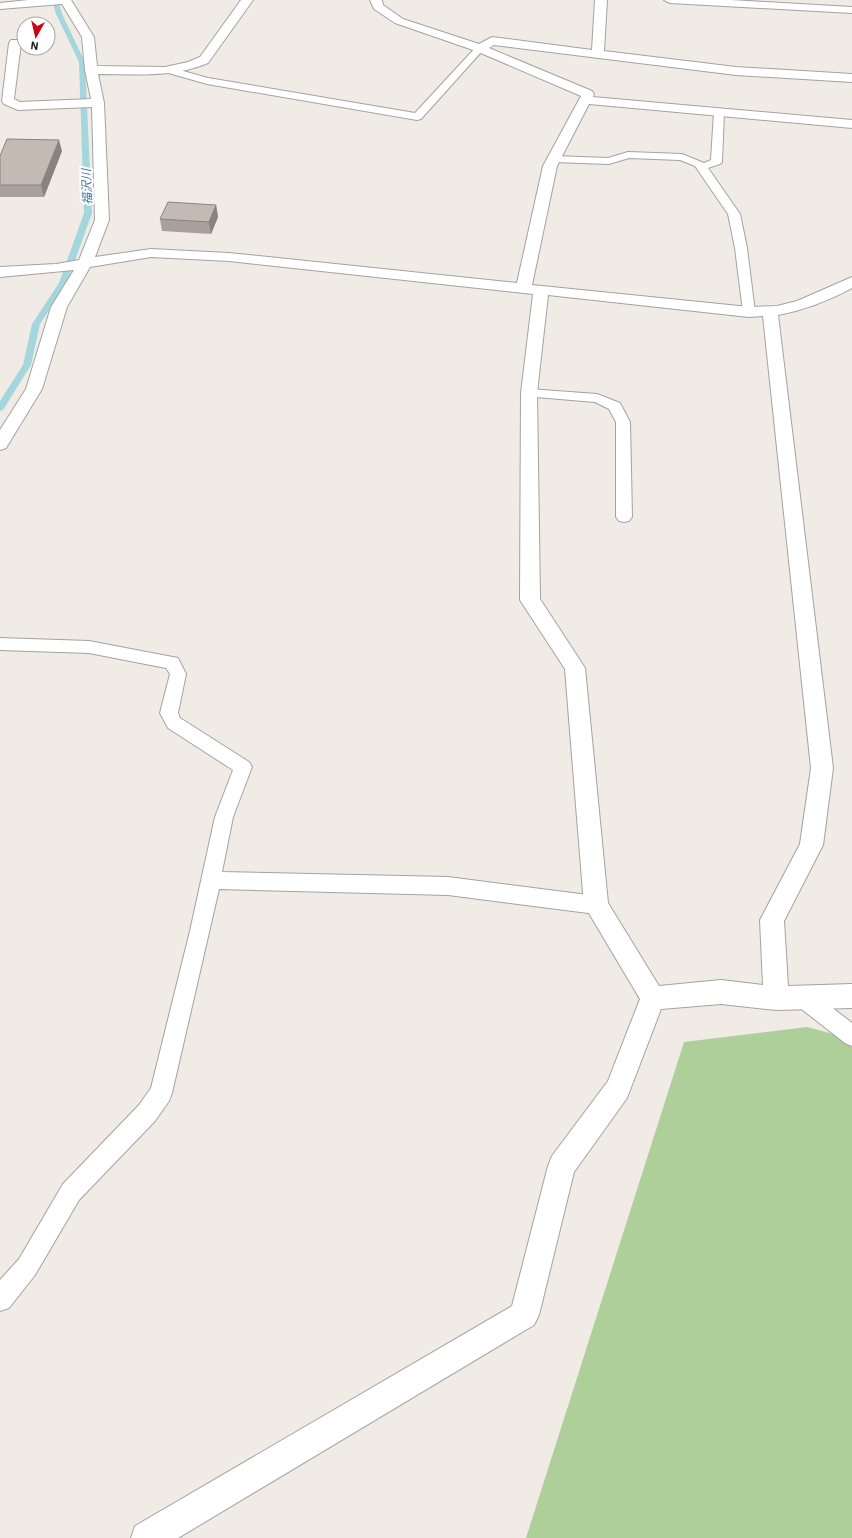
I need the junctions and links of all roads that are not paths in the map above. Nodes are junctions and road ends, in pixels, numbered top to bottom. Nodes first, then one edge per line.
1 (65, 0) edge
2 (247, 0) edge
3 (376, 0) edge
4 (601, 0) edge
5 (670, 0) edge
6 (0, 6) edge
7 (852, 10) edge
8 (15, 43) dead end
9 (480, 48) junction
10 (598, 55) junction
11 (91, 70) junction
12 (169, 70) junction
13 (852, 78) edge
14 (586, 100) junction
15 (98, 103) junction
16 (719, 112) junction
17 (852, 124) edge
18 (554, 159) junction
19 (701, 167) junction
20 (85, 263) junction
21 (0, 272) edge
22 (852, 282) edge
23 (533, 289) junction
24 (749, 312) junction
25 (770, 313) junction
26 (529, 393) junction
27 (0, 444) edge
28 (624, 516) dead end
29 (0, 644) edge
30 (211, 880) junction
31 (596, 905) junction
32 (852, 996) edge
33 (802, 997) junction
34 (653, 998) junction
35 (776, 998) junction
36 (852, 1036) edge
37 (0, 1299) edge
38 (147, 1538) edge

1 - 6 street
1 - 11 street
2 - 12 street
3 - 9 street
4 - 10 street
5 - 7 street
8 - 15 street
9 - 10 street
9 - 12 lane
9 - 14 street
10 - 13 street
11 - 12 street
11 - 15 street
14 - 16 street
14 - 18 street
15 - 20 street
16 - 17 street
16 - 19 lane
18 - 19 lane
18 - 23 street
19 - 24 lane
20 - 21 street
20 - 23 street
20 - 27 street
22 - 25 street
23 - 24 street
23 - 26 street
24 - 25 street
25 - 35 street
26 - 28 lane
26 - 31 street
29 - 30 lane
30 - 31 lane
30 - 37 lane
31 - 34 street
32 - 33 street
33 - 35 street
33 - 36 lane
34 - 35 street
34 - 38 street

